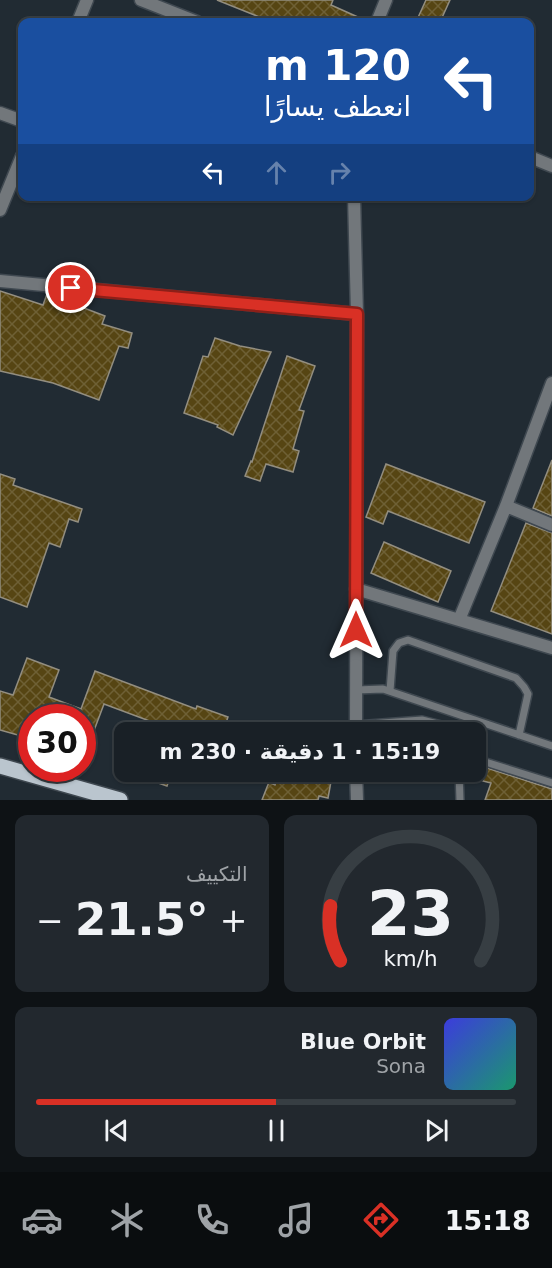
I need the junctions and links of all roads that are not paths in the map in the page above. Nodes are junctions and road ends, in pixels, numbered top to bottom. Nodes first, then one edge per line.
1 (87, 0) edge
2 (141, 0) edge
3 (386, 0) edge
4 (80, 18) edge
5 (186, 18) edge
6 (379, 18) edge
7 (0, 112) edge
8 (18, 119) edge
9 (534, 159) edge
10 (18, 166) edge
11 (552, 166) edge
12 (354, 201) edge
13 (0, 210) edge
14 (0, 281) edge
15 (357, 314) junction
16 (552, 383) edge
17 (506, 506) junction
18 (552, 525) edge
19 (356, 589) junction
20 (459, 620) junction
21 (552, 648) edge
22 (356, 690) junction
23 (390, 691) junction
24 (457, 714) junction
25 (356, 722) edge
26 (407, 722) edge
27 (429, 722) edge
28 (457, 722) edge
29 (519, 735) junction
30 (552, 746) edge
31 (486, 762) edge
32 (0, 766) edge
33 (356, 782) edge
34 (459, 782) edge
35 (552, 783) edge
36 (120, 800) edge
37 (357, 800) edge
38 (460, 800) edge

1 - 4 street
2 - 5 street
3 - 6 street
7 - 8 street
9 - 11 street
10 - 13 street
12 - 15 street
14 - 15 street
15 - 19 street
16 - 17 street
17 - 18 street
17 - 20 street
19 - 20 street
19 - 22 street
20 - 21 street
22 - 23 lane
22 - 25 street
23 - 24 lane
23 - 29 lane
24 - 28 lane
24 - 29 lane
26 - 27 lane
29 - 30 lane
31 - 35 lane
32 - 36 main road
33 - 37 street
34 - 38 lane

